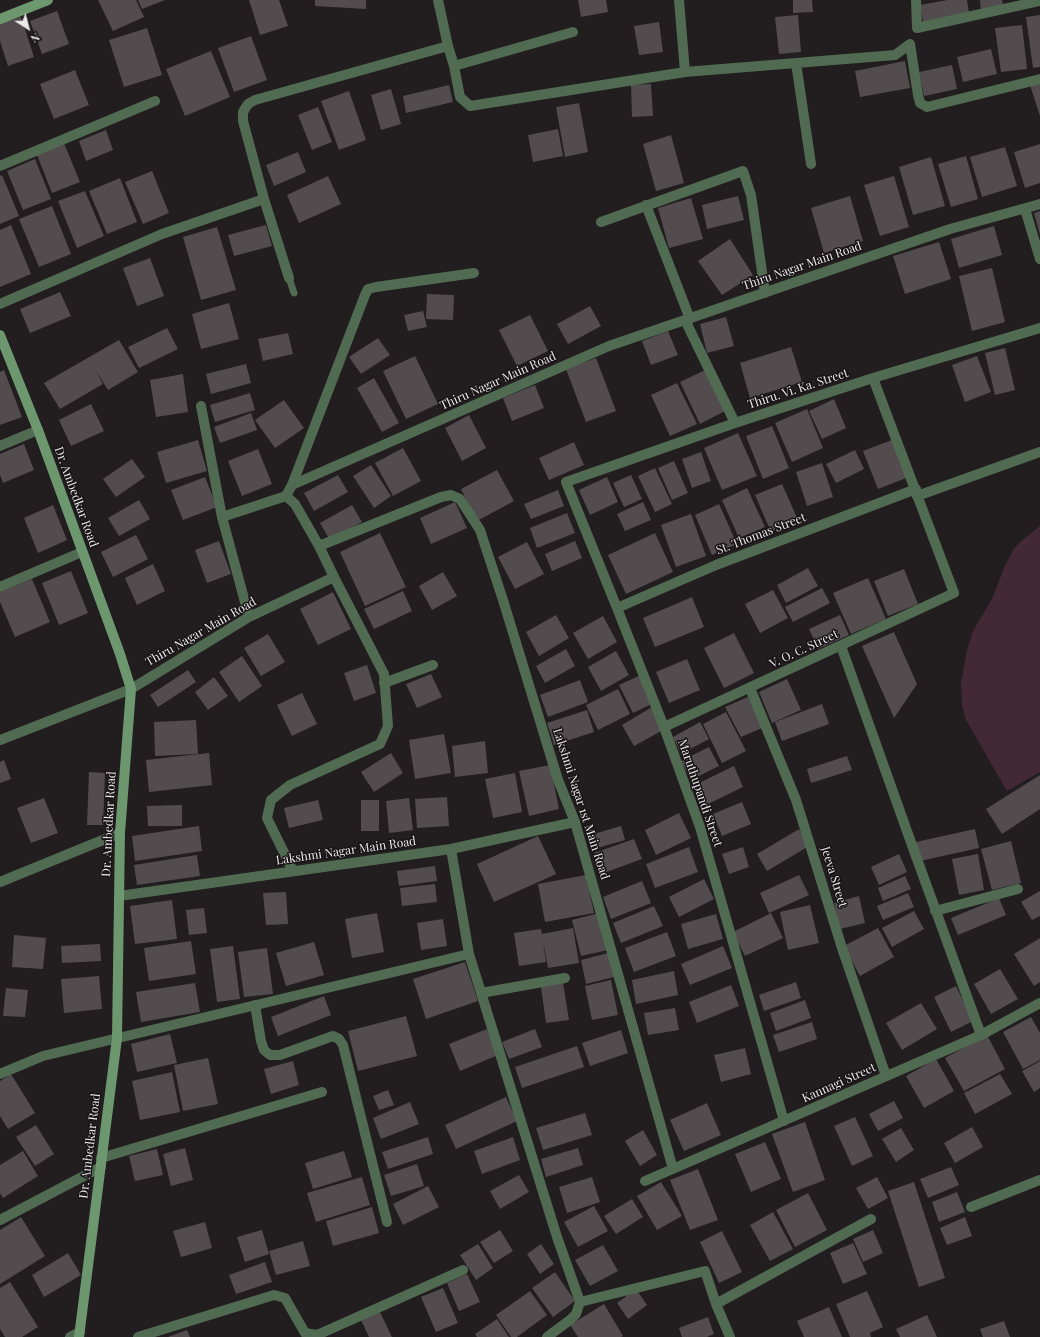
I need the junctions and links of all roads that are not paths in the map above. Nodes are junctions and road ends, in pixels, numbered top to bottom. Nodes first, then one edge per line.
1 (48, 0) edge
2 (438, 0) edge
3 (679, 0) edge
4 (916, 0) edge
5 (1040, 1) edge
6 (0, 19) edge
7 (573, 32) dead end
8 (448, 46) junction
9 (796, 63) junction
10 (454, 66) junction
11 (685, 72) junction
12 (1040, 79) edge
13 (155, 101) dead end
14 (811, 164) dead end
15 (0, 166) edge
16 (264, 199) junction
17 (1040, 204) edge
18 (646, 205) junction
19 (1026, 208) junction
20 (601, 222) dead end
21 (1040, 259) edge
22 (474, 273) dead end
23 (289, 278) joint
24 (294, 293) dead end
25 (765, 293) junction
26 (0, 304) edge
27 (688, 319) junction
28 (1040, 328) edge
29 (0, 334) edge
30 (873, 378) junction
31 (202, 406) dead end
32 (735, 423) junction
33 (38, 430) junction
34 (0, 446) edge
35 (1040, 452) edge
36 (566, 482) joint
37 (292, 485) junction
38 (917, 493) junction
39 (286, 496) junction
40 (222, 517) junction
41 (319, 546) junction
42 (82, 552) junction
43 (334, 577) junction
44 (0, 586) edge
45 (618, 608) junction
46 (249, 617) junction
47 (842, 646) junction
48 (433, 665) dead end
49 (384, 683) junction
50 (750, 688) junction
51 (131, 689) junction
52 (664, 727) junction
53 (0, 740) edge
54 (575, 822) junction
55 (120, 833) junction
56 (451, 849) junction
57 (293, 871) junction
58 (0, 882) edge
59 (1018, 889) dead end
60 (119, 896) junction
61 (935, 911) junction
62 (469, 954) junction
63 (565, 978) dead end
64 (481, 993) junction
65 (1040, 1003) edge
66 (255, 1005) junction
67 (981, 1035) junction
68 (117, 1038) junction
69 (0, 1074) edge
70 (886, 1076) junction
71 (322, 1092) dead end
72 (784, 1121) junction
73 (101, 1162) junction
74 (673, 1169) junction
75 (1040, 1180) edge
76 (645, 1181) dead end
77 (971, 1207) dead end
78 (871, 1219) dead end
79 (0, 1220) edge
80 (387, 1222) dead end
81 (463, 1270) dead end
82 (580, 1302) junction
83 (716, 1304) junction
84 (79, 1334) edge
85 (70, 1337) edge
86 (138, 1337) edge
87 (547, 1337) edge
88 (730, 1337) edge

1 - 6 street
2 - 8 street
3 - 11 street
4 - 5 street
7 - 10 street
8 - 10 street
8 - 16 street
9 - 11 street
9 - 12 street
9 - 14 street
10 - 11 street
13 - 15 street
16 - 23 street
16 - 26 street
17 - 19 street, Thiru Nagar Main Road
18 - 20 street
18 - 25 street
18 - 27 street
19 - 21 street
19 - 25 street, Thiru Nagar Main Road
22 - 37 street
23 - 24 lane
25 - 27 street, Thiru Nagar Main Road
27 - 32 street
27 - 37 street, Thiru Nagar Main Road
28 - 30 street, Thiru. Vi. Ka. Street
29 - 33 street, Dr. Ambedkar Road
30 - 32 street, Thiru. Vi. Ka. Street
30 - 38 street
31 - 40 street
32 - 36 street, Thiru. Vi. Ka. Street
33 - 34 street
33 - 42 street, Dr. Ambedkar Road
35 - 38 street, St. Thomas Street
36 - 45 street, Maruthupandi Street
37 - 39 street
38 - 45 street, St. Thomas Street
38 - 47 street, V. O. C. Street
39 - 40 street
39 - 41 street
40 - 46 street
41 - 43 street
41 - 54 street, Lakshmi Nagar 1st Main Road
42 - 44 street
42 - 51 street, Dr. Ambedkar Road
43 - 46 street, Thiru Nagar Main Road
43 - 49 street
45 - 52 street, Maruthupandi Street
46 - 51 street, Thiru Nagar Main Road
47 - 50 street, V. O. C. Street
47 - 61 street
48 - 49 street
49 - 57 street
50 - 52 street, V. O. C. Street
50 - 70 street, Jeeva Street
51 - 53 street, Thiru Nagar Main Road
51 - 55 street, Dr. Ambedkar Road
52 - 72 street, Maruthupandi Street
54 - 56 street, Lakshmi Nagar Main Road
54 - 74 street, Lakshmi Nagar 1st Main Road
55 - 58 street
55 - 60 street, Dr. Ambedkar Road
56 - 57 street, Lakshmi Nagar Main Road
56 - 62 street
57 - 60 street, Lakshmi Nagar Main Road
59 - 61 street
60 - 68 street, Dr. Ambedkar Road
61 - 67 street
62 - 64 street
62 - 66 street
63 - 64 street
64 - 82 street
65 - 67 street, Kannagi Street
66 - 68 street
66 - 80 street
67 - 70 street, Kannagi Street
68 - 69 street
68 - 73 street, Dr. Ambedkar Road
70 - 72 street, Kannagi Street
71 - 73 street
72 - 74 street, Kannagi Street
73 - 79 street
73 - 84 street, Dr. Ambedkar Road
74 - 76 street, Kannagi Street
75 - 77 street
78 - 83 street
81 - 86 street
82 - 83 street
82 - 87 street
83 - 88 street
84 - 85 street

